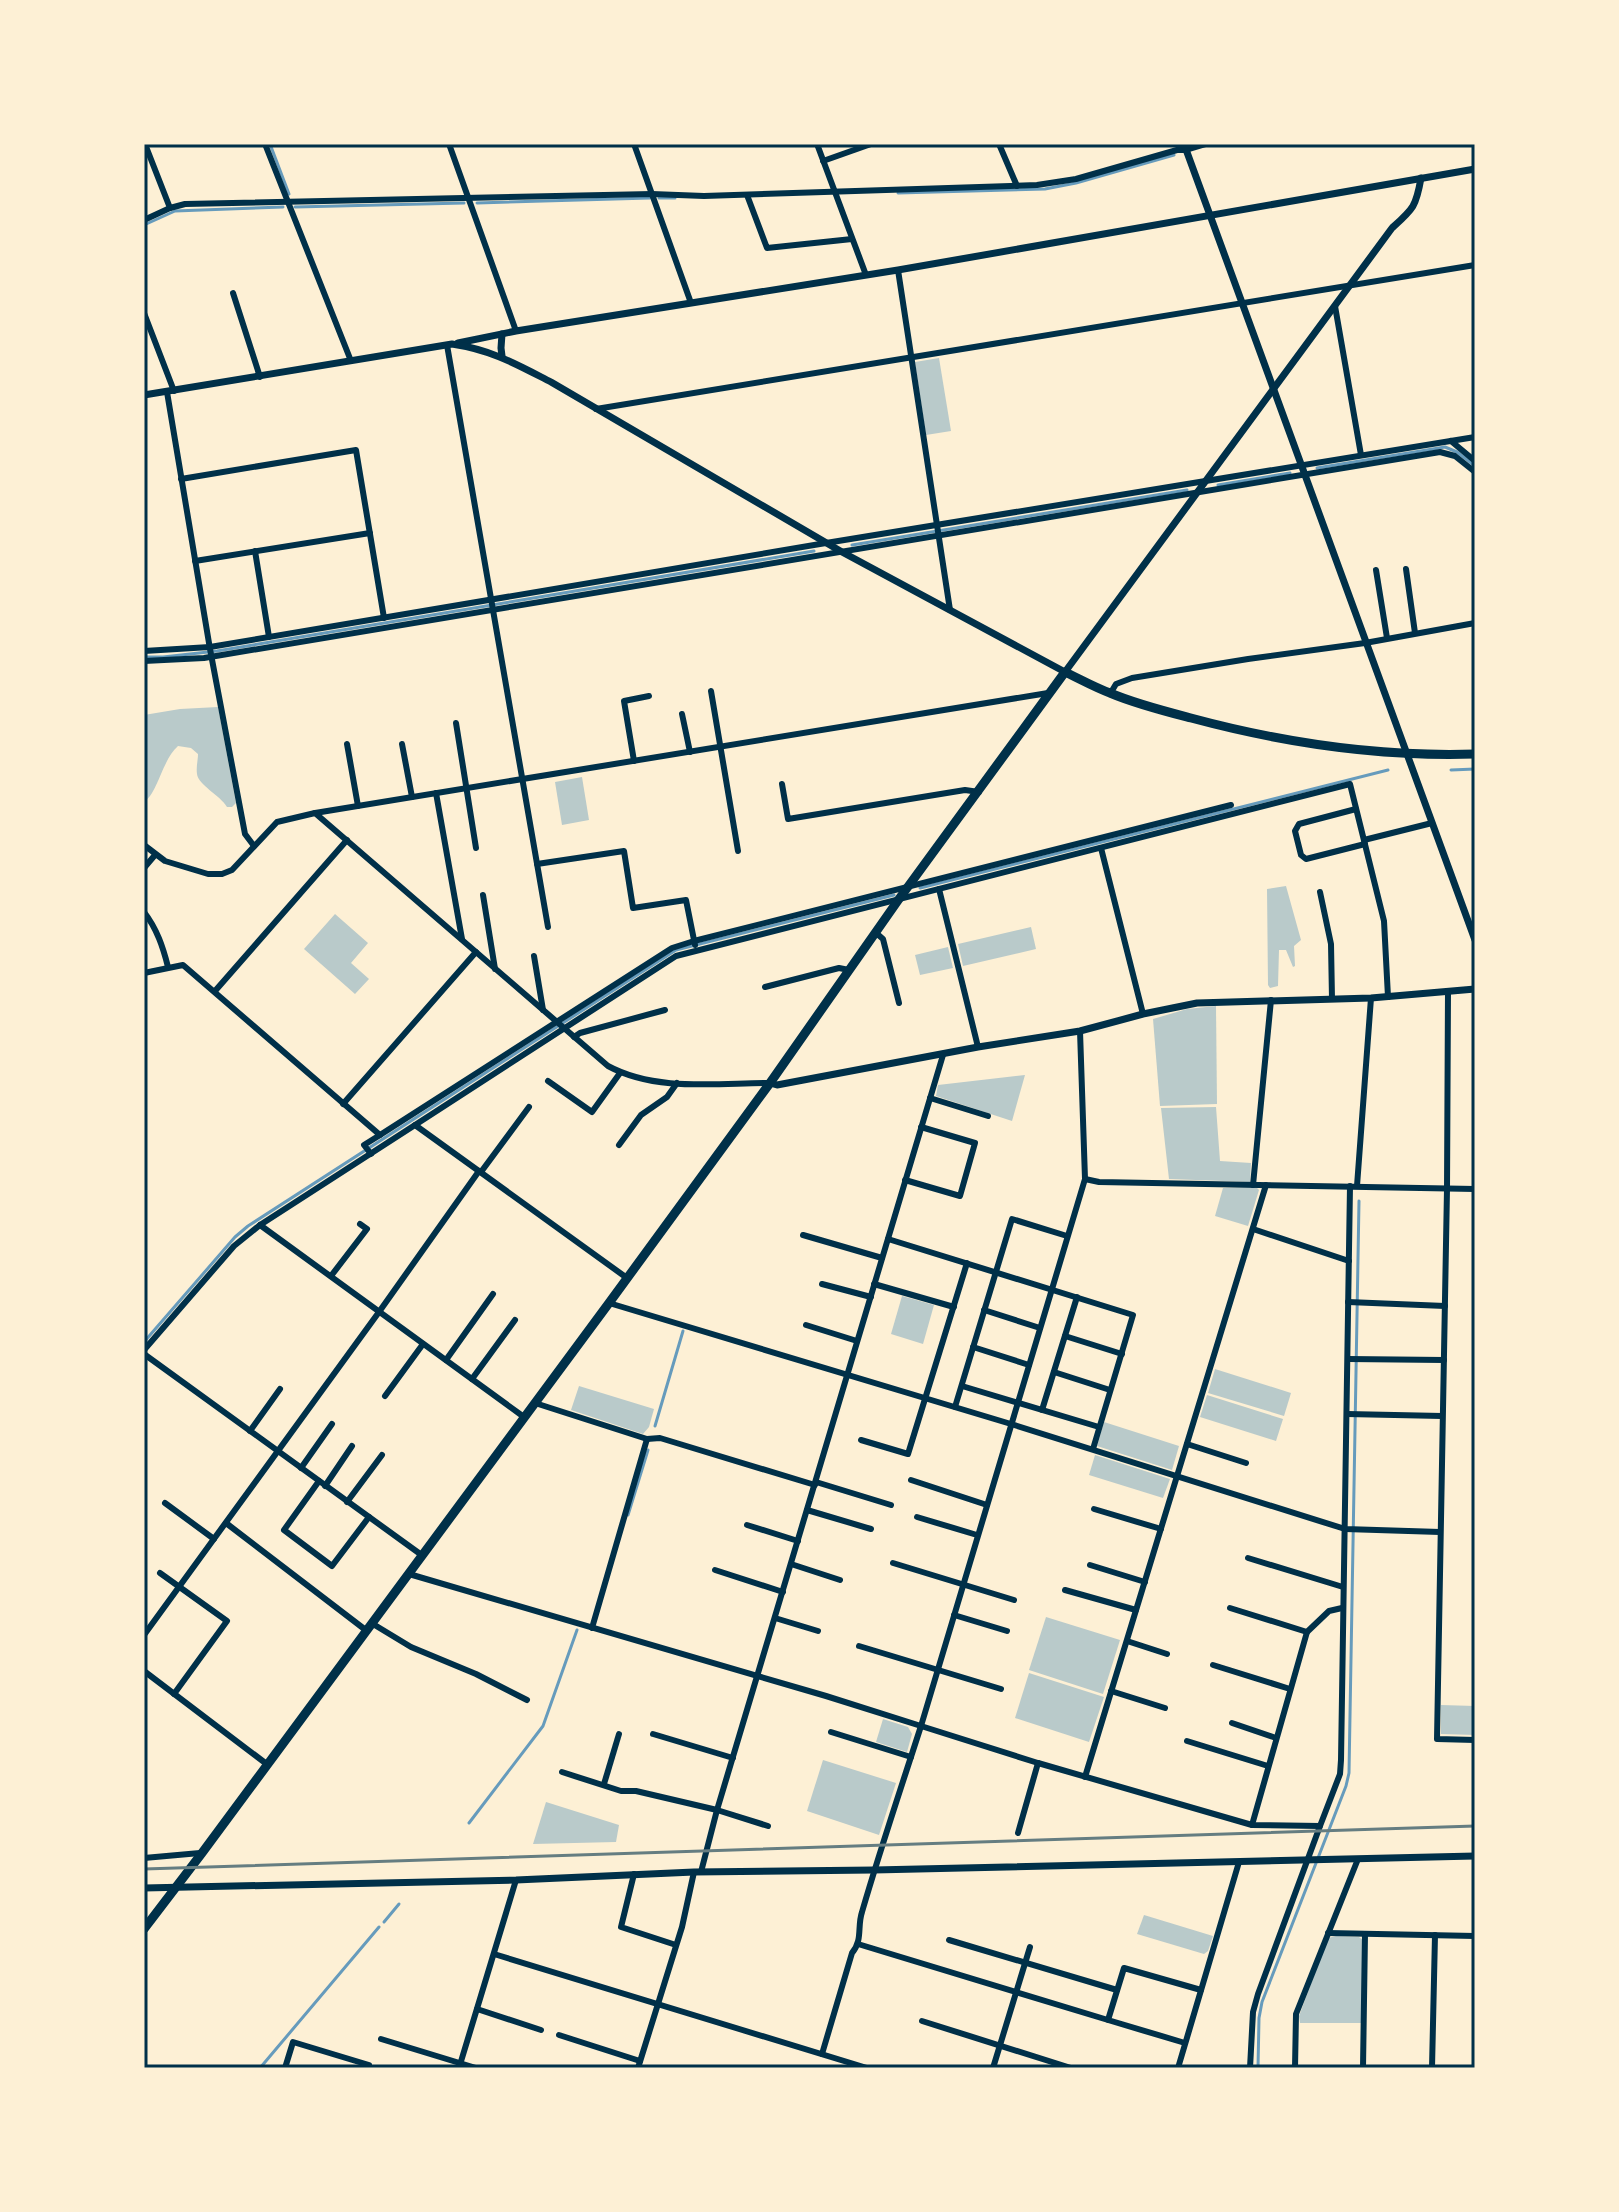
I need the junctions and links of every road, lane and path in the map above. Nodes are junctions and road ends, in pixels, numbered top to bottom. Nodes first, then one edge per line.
1 (145, 144) edge
2 (265, 144) edge
3 (449, 144) edge
4 (634, 144) edge
5 (817, 144) edge
6 (871, 144) edge
7 (999, 144) edge
8 (1206, 144) edge
9 (1185, 147) edge
10 (823, 161) junction
11 (1475, 169) edge
12 (1421, 178) junction
13 (1017, 186) junction
14 (835, 193) junction
15 (652, 194) junction
16 (747, 195) junction
17 (470, 199) junction
18 (288, 202) junction
19 (170, 208) junction
20 (1211, 215) junction
21 (144, 220) edge
22 (852, 239) junction
23 (1475, 265) edge
24 (898, 270) junction
25 (866, 275) junction
26 (1350, 285) junction
27 (233, 293) dead end
28 (691, 303) junction
29 (1242, 304) junction
30 (1335, 306) junction
31 (144, 313) edge
32 (516, 331) junction
33 (502, 334) junction
34 (449, 345) junction
35 (502, 356) junction
36 (912, 357) junction
37 (351, 361) junction
38 (260, 377) junction
39 (1273, 390) junction
40 (170, 392) junction
41 (144, 395) edge
42 (596, 409) junction
43 (1475, 437) edge
44 (1451, 441) junction
45 (1410, 452) junction
46 (1361, 455) junction
47 (1475, 461) edge
48 (1300, 465) junction
49 (1475, 472) edge
50 (1304, 475) junction
51 (181, 479) junction
52 (1206, 481) junction
53 (1197, 493) junction
54 (938, 531) junction
55 (370, 533) junction
56 (826, 543) junction
57 (255, 551) junction
58 (842, 552) junction
59 (195, 561) junction
60 (709, 569) junction
61 (1406, 569) dead end
62 (1376, 570) dead end
63 (492, 605) junction
64 (950, 610) junction
65 (384, 618) junction
66 (1475, 623) edge
67 (1415, 633) junction
68 (269, 637) junction
69 (1387, 638) junction
70 (1365, 643) junction
71 (144, 651) edge
72 (210, 652) junction
73 (144, 661) edge
74 (1065, 672) junction
75 (711, 691) dead end
76 (1052, 692) junction
77 (1110, 694) junction
78 (649, 696) dead end
79 (682, 714) dead end
80 (456, 723) dead end
81 (347, 744) dead end
82 (402, 744) dead end
83 (721, 746) junction
84 (690, 752) junction
85 (1405, 752) junction
86 (1475, 754) edge
87 (634, 761) junction
88 (521, 779) junction
89 (782, 784) dead end
90 (466, 788) junction
91 (979, 792) junction
92 (436, 793) junction
93 (412, 797) junction
94 (1231, 805) dead end
95 (358, 806) junction
96 (1356, 809) junction
97 (315, 813) junction
98 (1432, 823) junction
99 (1120, 838) junction
100 (347, 840) junction
101 (1365, 842) junction
102 (144, 845) edge
103 (254, 846) junction
104 (476, 848) dead end
105 (1101, 848) junction
106 (738, 851) dead end
107 (1063, 852) junction
108 (155, 855) junction
109 (537, 864) junction
110 (144, 868) edge
111 (959, 879) junction
112 (909, 887) junction
113 (939, 889) junction
114 (1320, 892) dead end
115 (483, 895) dead end
116 (899, 899) junction
117 (144, 912) edge
118 (548, 927) dead end
119 (875, 932) junction
120 (462, 940) junction
121 (1475, 940) edge
122 (695, 945) junction
123 (476, 952) junction
124 (534, 956) dead end
125 (168, 967) junction
126 (495, 969) junction
127 (849, 970) junction
128 (144, 973) edge
129 (765, 987) dead end
130 (1475, 989) edge
131 (215, 991) junction
132 (1448, 992) junction
133 (1388, 997) junction
134 (1371, 998) junction
135 (1332, 999) junction
136 (1271, 1000) junction
137 (899, 1003) dead end
138 (543, 1010) junction
139 (665, 1010) dead end
140 (1143, 1014) junction
141 (560, 1026) junction
142 (1080, 1031) junction
143 (574, 1037) junction
144 (978, 1047) junction
145 (943, 1055) junction
146 (620, 1073) junction
147 (548, 1081) dead end
148 (677, 1083) junction
149 (770, 1083) junction
150 (930, 1098) junction
151 (343, 1104) junction
152 (529, 1107) dead end
153 (988, 1116) dead end
154 (415, 1125) junction
155 (921, 1127) junction
156 (380, 1135) junction
157 (619, 1145) dead end
158 (368, 1151) junction
159 (480, 1172) junction
160 (1085, 1179) junction
161 (905, 1180) junction
162 (1253, 1185) junction
163 (1266, 1185) junction
164 (1353, 1186) junction
165 (1447, 1189) junction
166 (1475, 1189) edge
167 (360, 1224) dead end
168 (260, 1225) junction
169 (1253, 1229) junction
170 (803, 1235) dead end
171 (1067, 1236) junction
172 (888, 1239) junction
173 (882, 1258) junction
174 (1349, 1261) junction
175 (967, 1263) junction
176 (996, 1272) junction
177 (331, 1276) junction
178 (627, 1278) junction
179 (822, 1284) dead end
180 (874, 1284) junction
181 (1052, 1289) junction
182 (493, 1294) dead end
183 (871, 1297) junction
184 (1077, 1297) junction
185 (1355, 1302) junction
186 (609, 1303) junction
187 (1445, 1306) junction
188 (954, 1307) junction
189 (984, 1310) junction
190 (379, 1312) junction
191 (515, 1320) dead end
192 (806, 1325) dead end
193 (1040, 1328) junction
194 (1065, 1336) junction
195 (857, 1341) junction
196 (423, 1344) junction
197 (973, 1347) junction
198 (144, 1352) edge
199 (1122, 1354) junction
200 (1354, 1359) junction
201 (446, 1360) junction
202 (1444, 1360) junction
203 (1029, 1365) junction
204 (1054, 1372) junction
205 (847, 1375) junction
206 (472, 1379) junction
207 (962, 1386) junction
208 (280, 1389) dead end
209 (1110, 1390) junction
210 (385, 1396) dead end
211 (926, 1398) junction
212 (535, 1403) junction
213 (1017, 1403) junction
214 (955, 1407) junction
215 (1042, 1410) junction
216 (1353, 1414) junction
217 (1442, 1416) junction
218 (524, 1417) junction
219 (332, 1424) dead end
220 (1011, 1424) junction
221 (1099, 1427) junction
222 (250, 1431) junction
223 (647, 1439) junction
224 (861, 1440) dead end
225 (1187, 1444) junction
226 (352, 1446) dead end
227 (1093, 1449) junction
228 (278, 1451) junction
229 (382, 1455) dead end
230 (1246, 1463) dead end
231 (301, 1468) junction
232 (1177, 1476) junction
233 (911, 1480) dead end
234 (322, 1483) junction
235 (815, 1483) junction
236 (347, 1502) junction
237 (165, 1503) dead end
238 (891, 1505) dead end
239 (987, 1505) junction
240 (1094, 1509) dead end
241 (807, 1510) junction
242 (369, 1517) junction
243 (917, 1517) dead end
244 (226, 1523) junction
245 (747, 1525) dead end
246 (871, 1529) dead end
247 (1161, 1529) junction
248 (1350, 1529) junction
249 (1440, 1532) junction
250 (977, 1535) junction
251 (214, 1539) junction
252 (798, 1541) junction
253 (423, 1556) junction
254 (1248, 1558) dead end
255 (893, 1563) dead end
256 (791, 1564) junction
257 (1090, 1565) dead end
258 (715, 1570) dead end
259 (160, 1573) dead end
260 (409, 1574) junction
261 (840, 1580) dead end
262 (1145, 1582) junction
263 (963, 1584) junction
264 (179, 1587) junction
265 (1343, 1587) junction
266 (1065, 1590) dead end
267 (783, 1592) junction
268 (1014, 1600) dead end
269 (1230, 1608) dead end
270 (1342, 1608) junction
271 (1136, 1610) junction
272 (954, 1615) junction
273 (775, 1618) junction
274 (370, 1627) junction
275 (592, 1628) junction
276 (818, 1631) dead end
277 (1007, 1631) dead end
278 (1307, 1632) junction
279 (144, 1635) edge
280 (1127, 1641) junction
281 (859, 1646) dead end
282 (1167, 1654) dead end
283 (1213, 1665) dead end
284 (938, 1670) junction
285 (144, 1671) edge
286 (758, 1677) junction
287 (1001, 1689) dead end
288 (1290, 1689) junction
289 (1111, 1691) junction
290 (174, 1694) junction
291 (527, 1700) dead end
292 (1165, 1708) dead end
293 (1232, 1723) dead end
294 (921, 1726) junction
295 (831, 1732) dead end
296 (619, 1734) dead end
297 (653, 1734) dead end
298 (1276, 1738) junction
299 (1475, 1740) edge
300 (1187, 1741) dead end
301 (911, 1757) junction
302 (733, 1758) junction
303 (1038, 1763) junction
304 (268, 1765) junction
305 (1268, 1766) junction
306 (562, 1772) dead end
307 (1085, 1777) junction
308 (604, 1784) junction
309 (717, 1810) junction
310 (1252, 1825) junction
311 (768, 1826) dead end
312 (1320, 1826) junction
313 (1018, 1833) dead end
314 (202, 1853) junction
315 (1475, 1856) edge
316 (144, 1858) edge
317 (1358, 1859) junction
318 (1310, 1860) junction
319 (1239, 1862) junction
320 (874, 1870) junction
321 (698, 1872) junction
322 (634, 1874) junction
323 (516, 1880) junction
324 (144, 1888) edge
325 (174, 1888) junction
326 (144, 1929) edge
327 (1328, 1933) junction
328 (1365, 1934) junction
329 (1435, 1935) junction
330 (1475, 1936) edge
331 (949, 1940) dead end
332 (858, 1944) junction
333 (676, 1945) junction
334 (1030, 1947) dead end
335 (494, 1954) junction
336 (1025, 1963) junction
337 (1117, 1990) junction
338 (1201, 1990) junction
339 (1016, 1992) junction
340 (658, 2003) junction
341 (477, 2009) junction
342 (1108, 2020) junction
343 (922, 2021) dead end
344 (541, 2030) dead end
345 (559, 2035) dead end
346 (381, 2039) dead end
347 (1185, 2043) junction
348 (1000, 2046) junction
349 (822, 2054) junction
350 (639, 2064) edge
351 (369, 2065) dead end
352 (459, 2066) edge
353 (285, 2068) edge
354 (476, 2068) edge
355 (867, 2068) edge
356 (993, 2068) edge
357 (1071, 2068) edge
358 (1178, 2068) edge
359 (1250, 2068) edge
360 (1295, 2068) edge
361 (1363, 2068) edge
362 (1432, 2068) edge

1 - 19 street
2 - 18 street
3 - 17 street
4 - 15 street
5 - 10 street
6 - 10 street
7 - 13 street
8 - 9 street
9 - 13 street
9 - 20 street
10 - 14 street
11 - 12 street
12 - 20 street
12 - 26 street
13 - 14 street
14 - 16 street
14 - 22 street
15 - 16 street
15 - 17 street
15 - 28 street
16 - 22 street
17 - 18 street
17 - 32 street
18 - 19 street
18 - 37 street
19 - 21 street
20 - 24 street
20 - 29 street
22 - 25 street
23 - 26 street
24 - 25 street
24 - 36 street
25 - 28 street
26 - 29 street
26 - 30 street
27 - 38 street
28 - 32 street
29 - 36 street
29 - 39 street
30 - 39 street
30 - 46 street
31 - 40 street
32 - 33 street
33 - 34 street
33 - 35 street
34 - 35 street
34 - 37 street
34 - 63 street
35 - 42 street
36 - 42 street
36 - 54 street
37 - 38 street
38 - 40 street
39 - 48 street
39 - 52 street
40 - 41 street
40 - 51 street
42 - 56 street
43 - 44 street
44 - 45 street
44 - 47 street
45 - 46 street
45 - 49 street
45 - 50 street
46 - 48 street
48 - 50 street
48 - 52 street
50 - 53 street
50 - 70 street
51 - 55 street
51 - 59 street
52 - 53 street
52 - 54 street
53 - 54 street
53 - 74 street
54 - 56 street
54 - 58 street
54 - 64 street
55 - 57 street
55 - 65 street
56 - 58 street
56 - 60 street
57 - 59 street
57 - 68 street
58 - 60 street
58 - 64 street
59 - 72 street
60 - 63 street
61 - 67 street
62 - 69 street
63 - 65 street
63 - 72 street
63 - 88 street
64 - 74 street
65 - 68 street
66 - 67 street
67 - 69 street
68 - 72 street
69 - 70 street
70 - 77 street
70 - 85 street
71 - 72 street
72 - 73 street
72 - 103 street
74 - 76 main road
74 - 77 main road
75 - 83 street
76 - 83 street
76 - 91 main road
77 - 85 main road
78 - 87 street
79 - 84 street
80 - 90 street
81 - 95 street
82 - 93 street
83 - 84 street
83 - 106 street
84 - 87 street
85 - 86 main road
85 - 98 street
87 - 88 street
88 - 90 street
88 - 109 street
89 - 91 street
90 - 92 street
90 - 104 street
91 - 112 main road
92 - 93 street
92 - 120 street
93 - 95 street
94 - 99 street
95 - 97 street
96 - 99 street
96 - 101 street
96 - 101 street
97 - 100 street
97 - 103 street
98 - 101 street
98 - 121 street
99 - 105 street
99 - 107 street
100 - 120 street
100 - 131 street
101 - 133 street
102 - 108 street
103 - 108 street
105 - 107 street
105 - 140 street
107 - 111 street
108 - 110 street
109 - 118 street
109 - 122 street
111 - 112 street
111 - 113 street
112 - 116 main road
112 - 122 street
113 - 116 street
113 - 144 street
114 - 135 street
115 - 126 street
116 - 119 main road
116 - 122 street
117 - 125 street
119 - 127 main road
119 - 137 street
120 - 123 street
122 - 141 street
123 - 126 street
123 - 151 street
124 - 138 street
125 - 128 street
125 - 131 street
126 - 138 street
127 - 129 street
127 - 149 main road
130 - 132 street
131 - 151 street
132 - 133 street
132 - 165 street
133 - 134 street
134 - 135 street
134 - 164 street
135 - 136 street
136 - 140 street
136 - 162 street
138 - 141 street
139 - 143 street
140 - 142 street
141 - 143 street
141 - 154 street
141 - 156 street
142 - 144 street
142 - 160 street
143 - 146 street
144 - 145 street
145 - 149 street
145 - 150 street
146 - 147 street
146 - 148 street
148 - 149 street
148 - 157 street
149 - 178 main road
150 - 153 street
150 - 155 street
151 - 156 street
152 - 159 street
154 - 158 street
154 - 159 street
155 - 161 street
155 - 161 street
156 - 158 street
158 - 168 street
159 - 178 street
159 - 190 street
160 - 162 street
160 - 171 street
161 - 172 street
162 - 163 street
163 - 164 street
163 - 169 street
164 - 165 street
164 - 174 street
165 - 166 street
165 - 187 street
167 - 177 street
168 - 177 street
168 - 198 street
169 - 174 street
169 - 225 street
170 - 173 street
171 - 176 street
171 - 181 street
172 - 173 street
172 - 175 street
173 - 180 street
174 - 185 street
175 - 176 street
175 - 188 street
176 - 181 street
176 - 189 street
177 - 190 street
178 - 186 main road
179 - 183 street
180 - 183 street
180 - 188 street
181 - 184 street
181 - 193 street
182 - 201 street
183 - 195 street
184 - 194 street
184 - 199 street
185 - 187 street
185 - 200 street
186 - 205 street
186 - 212 main road
187 - 202 street
188 - 211 street
189 - 193 street
189 - 197 street
190 - 196 street
190 - 228 street
191 - 206 street
192 - 195 street
193 - 203 street
194 - 199 street
194 - 204 street
195 - 205 street
196 - 201 street
196 - 210 street
197 - 203 street
197 - 207 street
198 - 222 street
199 - 209 street
200 - 202 street
200 - 216 street
201 - 206 street
202 - 217 street
203 - 213 street
204 - 209 street
204 - 215 street
205 - 211 street
205 - 235 street
206 - 218 street
207 - 213 street
207 - 214 street
208 - 222 street
209 - 221 street
211 - 214 street
211 - 224 street
212 - 218 main road
212 - 223 street
213 - 215 street
213 - 220 street
214 - 220 street
215 - 221 street
216 - 217 street
216 - 248 street
217 - 249 street
218 - 253 main road
219 - 231 street
220 - 227 street
220 - 239 street
221 - 227 street
222 - 228 street
223 - 235 street
223 - 275 street
225 - 230 street
225 - 232 street
226 - 234 street
227 - 232 street
228 - 231 street
228 - 244 street
229 - 236 street
231 - 234 street
232 - 247 street
232 - 248 street
233 - 239 street
234 - 236 street
234 - 242 street
235 - 238 street
235 - 241 street
236 - 242 street
237 - 251 street
239 - 250 street
240 - 247 street
241 - 246 street
241 - 252 street
242 - 253 street
243 - 250 street
244 - 251 street
244 - 274 street
245 - 252 street
247 - 262 street
248 - 249 street
248 - 265 street
249 - 299 street
250 - 263 street
251 - 264 street
252 - 256 street
253 - 260 main road
254 - 265 street
255 - 263 street
256 - 261 street
256 - 267 street
257 - 262 street
258 - 267 street
259 - 264 street
260 - 274 main road
260 - 275 street
262 - 271 street
263 - 268 street
263 - 272 street
264 - 279 street
264 - 290 street
265 - 270 street
266 - 271 street
267 - 273 street
269 - 278 street
270 - 278 street
270 - 312 street
271 - 280 street
272 - 277 street
272 - 284 street
273 - 276 street
273 - 286 street
274 - 291 street
274 - 304 main road
275 - 286 street
278 - 288 street
280 - 282 street
280 - 289 street
281 - 284 street
283 - 288 street
284 - 287 street
284 - 294 street
285 - 290 street
286 - 294 street
286 - 302 street
288 - 298 street
289 - 292 street
289 - 307 street
290 - 304 street
293 - 298 street
294 - 301 street
294 - 303 street
295 - 301 street
296 - 308 street
297 - 302 street
298 - 305 street
300 - 305 street
301 - 320 street
302 - 309 street
303 - 307 street
303 - 313 street
304 - 314 main road
305 - 310 street
306 - 308 street
307 - 310 street
308 - 309 street
309 - 311 street
309 - 321 street
310 - 312 street
312 - 318 street
314 - 316 street
314 - 325 main road
315 - 317 street
317 - 318 street
317 - 327 street
318 - 319 street
318 - 359 street
319 - 320 street
319 - 338 street
320 - 321 street
320 - 332 street
321 - 322 street
321 - 333 street
322 - 323 street
322 - 333 street
323 - 325 street
323 - 335 street
324 - 325 street
325 - 326 main road
327 - 328 street
327 - 360 street
328 - 329 street
328 - 361 street
329 - 330 street
329 - 362 street
331 - 336 street
332 - 339 street
332 - 349 street
333 - 340 street
334 - 336 street
335 - 340 street
335 - 341 street
336 - 337 street
336 - 339 street
337 - 338 street
337 - 342 street
338 - 347 street
339 - 342 street
339 - 348 street
340 - 349 street
340 - 350 street
341 - 344 street
341 - 352 street
342 - 347 street
343 - 348 street
345 - 350 street
346 - 352 street
347 - 358 street
348 - 356 street
348 - 357 street
349 - 355 street
351 - 353 street
352 - 354 street

